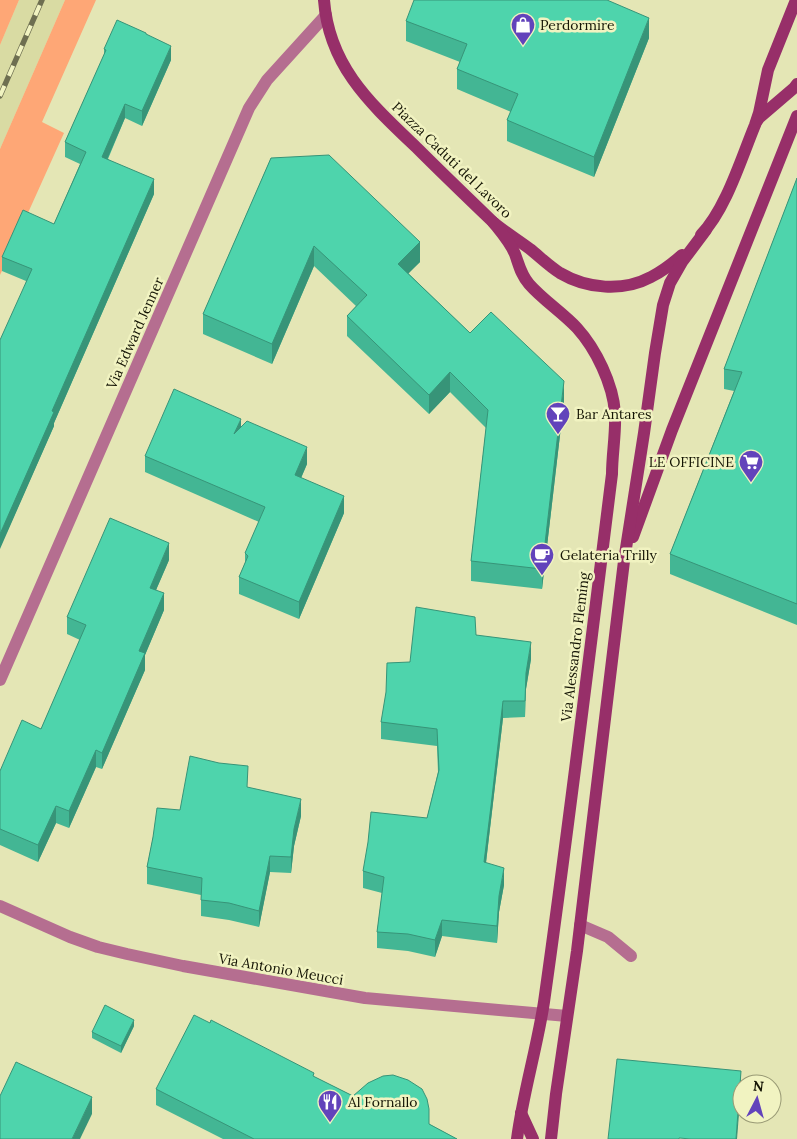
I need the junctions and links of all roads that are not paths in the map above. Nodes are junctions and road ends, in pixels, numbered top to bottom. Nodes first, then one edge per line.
1 (324, 0) edge
2 (796, 0) edge
3 (326, 15) junction
4 (797, 84) edge
5 (797, 116) edge
6 (755, 125) junction
7 (493, 222) junction
8 (706, 230) junction
9 (624, 561) junction
10 (0, 680) edge
11 (0, 906) edge
12 (580, 925) junction
13 (631, 956) dead end
14 (542, 1013) junction
15 (567, 1016) junction
16 (521, 1113) junction
17 (517, 1139) edge
18 (533, 1139) edge
19 (551, 1139) edge

1 - 3 main road, Piazza Caduti del Lavoro
2 - 6 main road, Piazza Caduti del Lavoro
3 - 7 main road, Piazza Caduti del Lavoro
3 - 10 street, Via Edward Jenner
4 - 6 main road
5 - 9 main road
6 - 8 main road, Piazza Caduti del Lavoro
7 - 8 main road, Piazza Caduti del Lavoro
7 - 14 main road, Via Alessandro Fleming
8 - 9 main road
9 - 12 main road
11 - 14 street, Via Antonio Meucci
12 - 13 street
12 - 15 main road
14 - 15 street, Via Antonio Meucci
14 - 16 main road, Via Alessandro Fleming
15 - 19 main road
16 - 17 main road, Via Alessandro Fleming
16 - 18 main road

